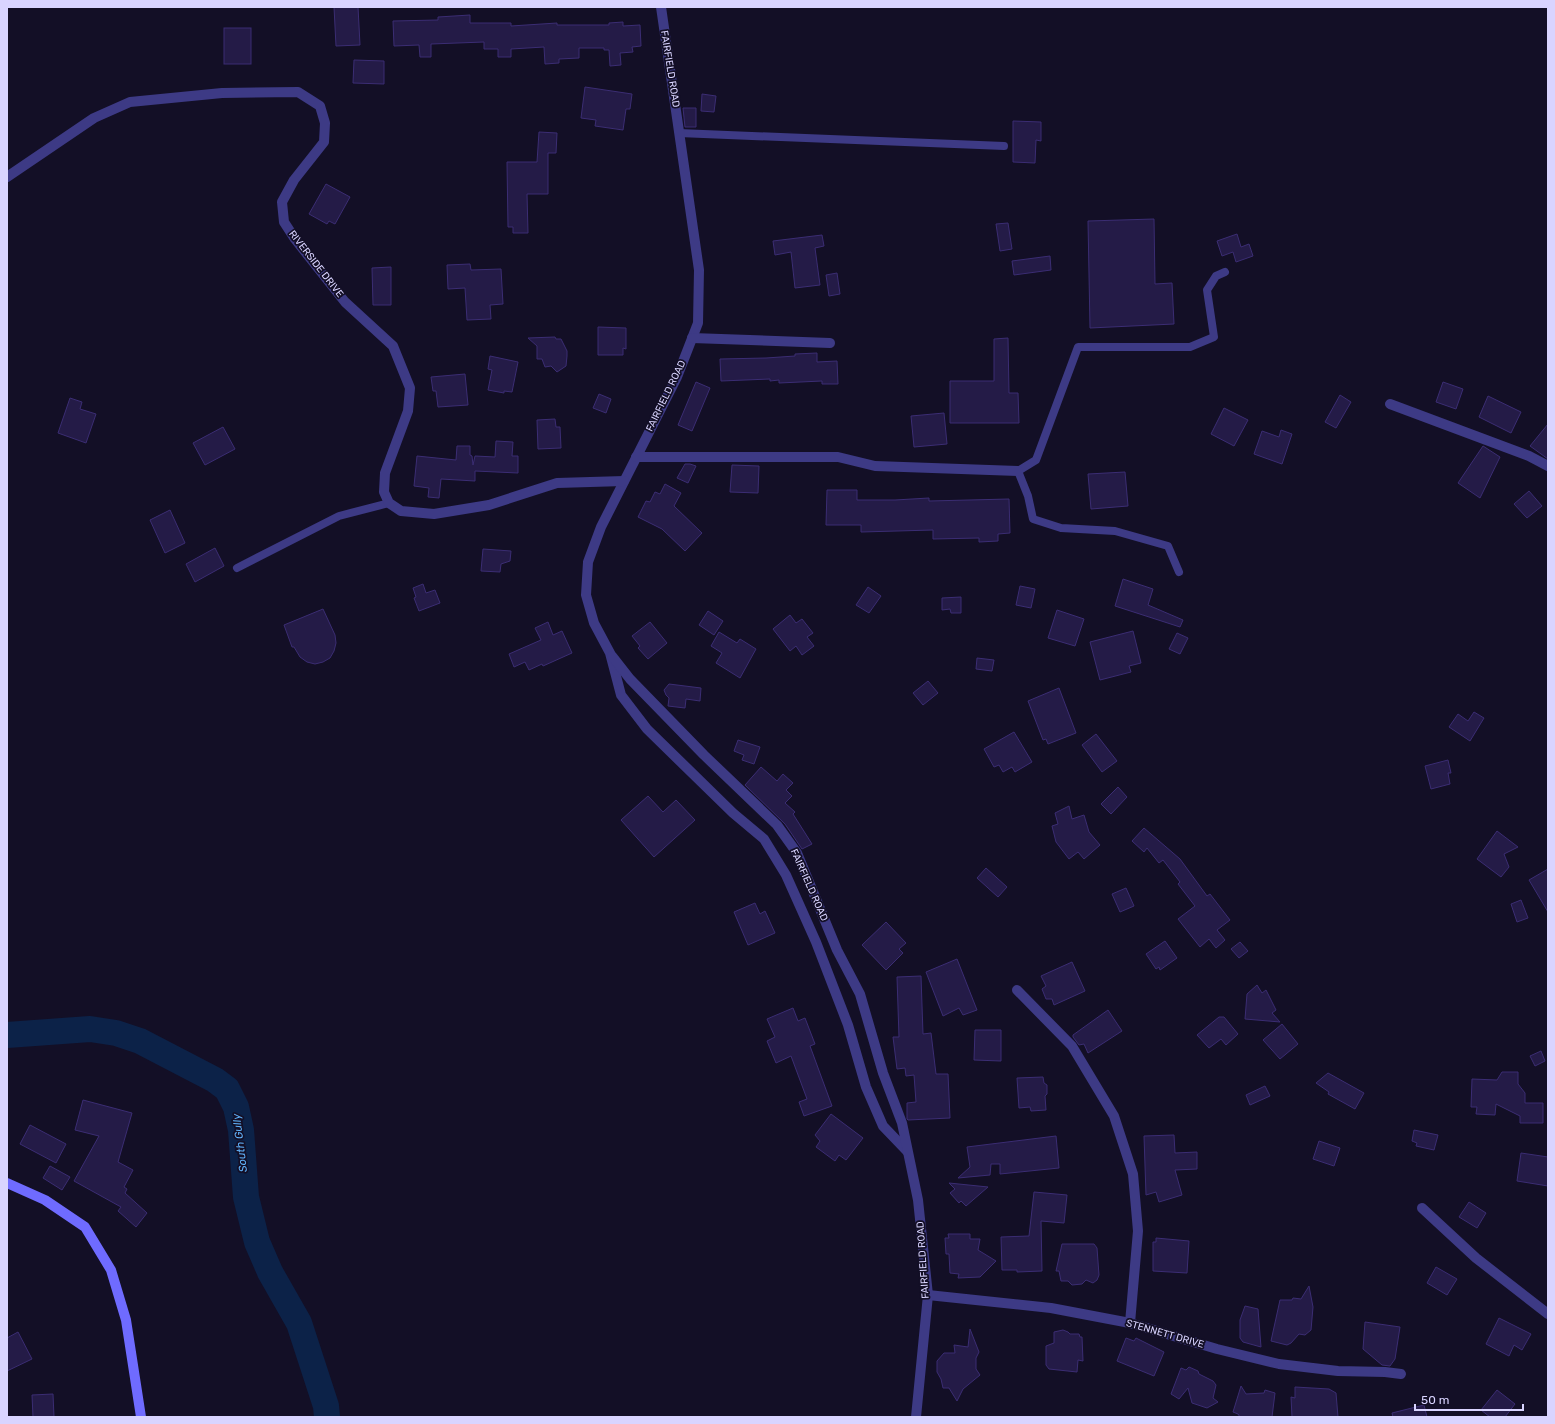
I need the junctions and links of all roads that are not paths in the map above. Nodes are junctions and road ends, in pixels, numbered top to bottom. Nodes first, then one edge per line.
1 (661, 7) edge
2 (679, 133) junction
3 (1004, 146) dead end
4 (7, 177) edge
5 (1225, 272) dead end
6 (692, 338) junction
7 (830, 343) dead end
8 (1390, 404) dead end
9 (636, 457) junction
10 (1548, 466) edge
11 (1018, 471) junction
12 (624, 481) junction
13 (389, 503) junction
14 (237, 568) dead end
15 (1179, 572) dead end
16 (610, 653) junction
17 (1017, 990) dead end
18 (907, 1151) junction
19 (7, 1183) edge
20 (1422, 1208) dead end
21 (928, 1295) junction
22 (1548, 1314) edge
23 (1130, 1323) junction
24 (1401, 1374) dead end
25 (141, 1417) edge
26 (916, 1417) edge

1 - 2 street, FAIRFIELD ROAD
2 - 3 lane
2 - 6 street, FAIRFIELD ROAD
4 - 13 street, RIVERSIDE DRIVE
5 - 11 lane
6 - 7 street
6 - 9 street, FAIRFIELD ROAD
8 - 10 street
9 - 11 street
9 - 12 street, FAIRFIELD ROAD
11 - 15 lane
12 - 13 street
12 - 16 street, FAIRFIELD ROAD
13 - 14 lane
16 - 18 street, FAIRFIELD ROAD
16 - 18 street, FAIRFIELD ROAD
17 - 23 street
18 - 21 street, FAIRFIELD ROAD
19 - 25 main road
20 - 22 street
21 - 23 street, STENNETT DRIVE
21 - 26 street, FAIRFIELD ROAD
23 - 24 street, STENNETT DRIVE

